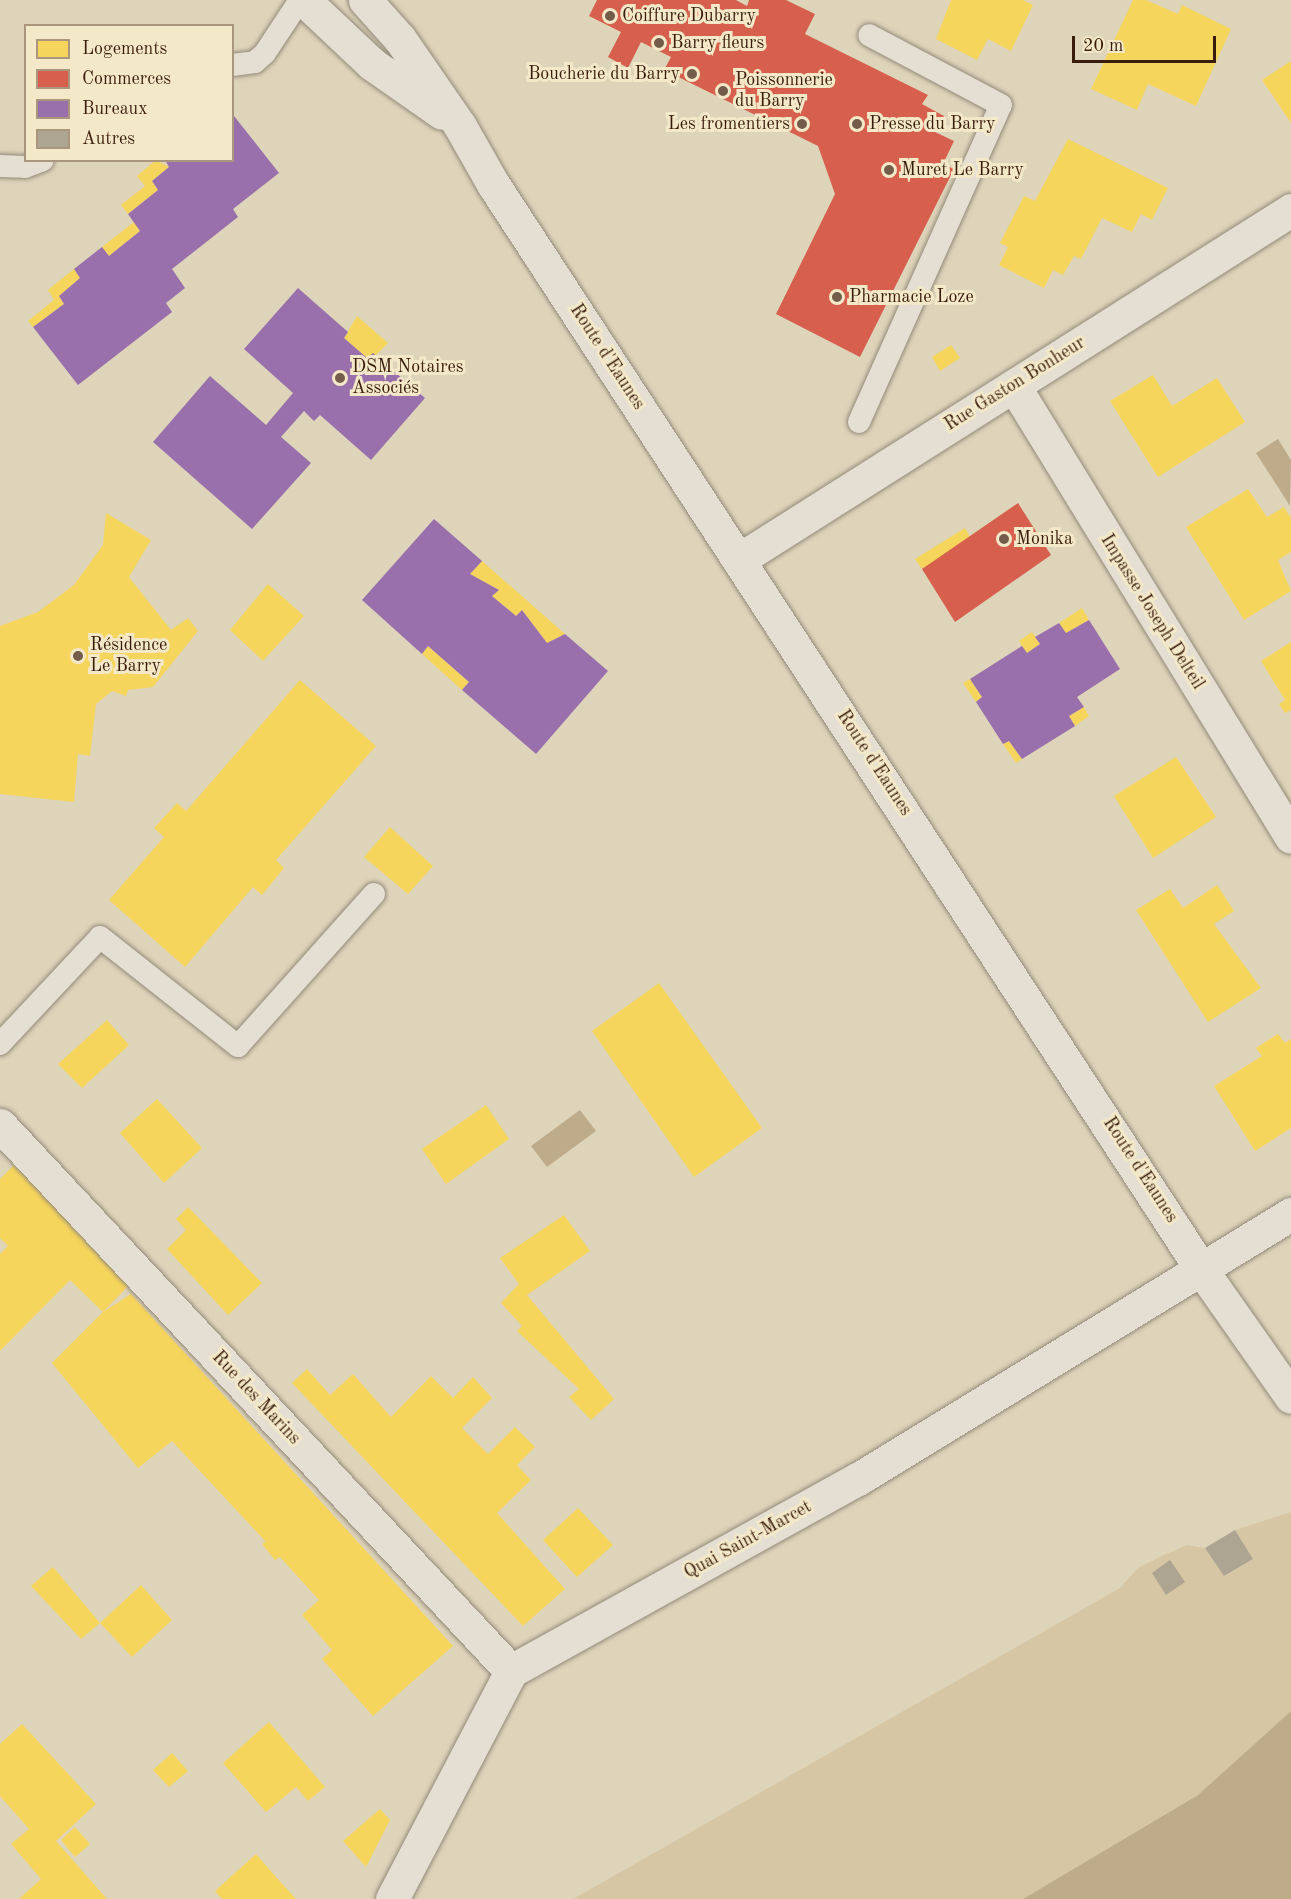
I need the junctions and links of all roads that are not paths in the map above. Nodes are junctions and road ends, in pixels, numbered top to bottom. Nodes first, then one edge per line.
1 (302, 0) edge
2 (365, 0) edge
3 (869, 35) dead end
4 (234, 65) edge
5 (460, 126) junction
6 (38, 162) edge
7 (0, 166) edge
8 (1291, 210) edge
9 (1014, 386) junction
10 (859, 422) dead end
11 (740, 559) junction
12 (1291, 837) edge
13 (374, 894) dead end
14 (0, 1044) edge
15 (0, 1125) edge
16 (1291, 1214) edge
17 (1201, 1269) junction
18 (1291, 1397) edge
19 (511, 1671) junction
20 (392, 1899) edge

1 - 4 lane
1 - 5 street, Route d'Eaunes
2 - 5 street, Route d'Eaunes
3 - 10 lane
5 - 11 street, Route d'Eaunes
6 - 7 lane
8 - 9 street, Rue Gaston Bonheur
9 - 11 street, Rue Gaston Bonheur
9 - 12 street, Impasse Joseph Delteil
11 - 17 street, Route d'Eaunes
13 - 14 lane
15 - 19 street, Rue des Marins
16 - 17 street, Quai Saint-Marcet
17 - 18 street, Route d'Eaunes
17 - 19 street, Quai Saint-Marcet
19 - 20 street

